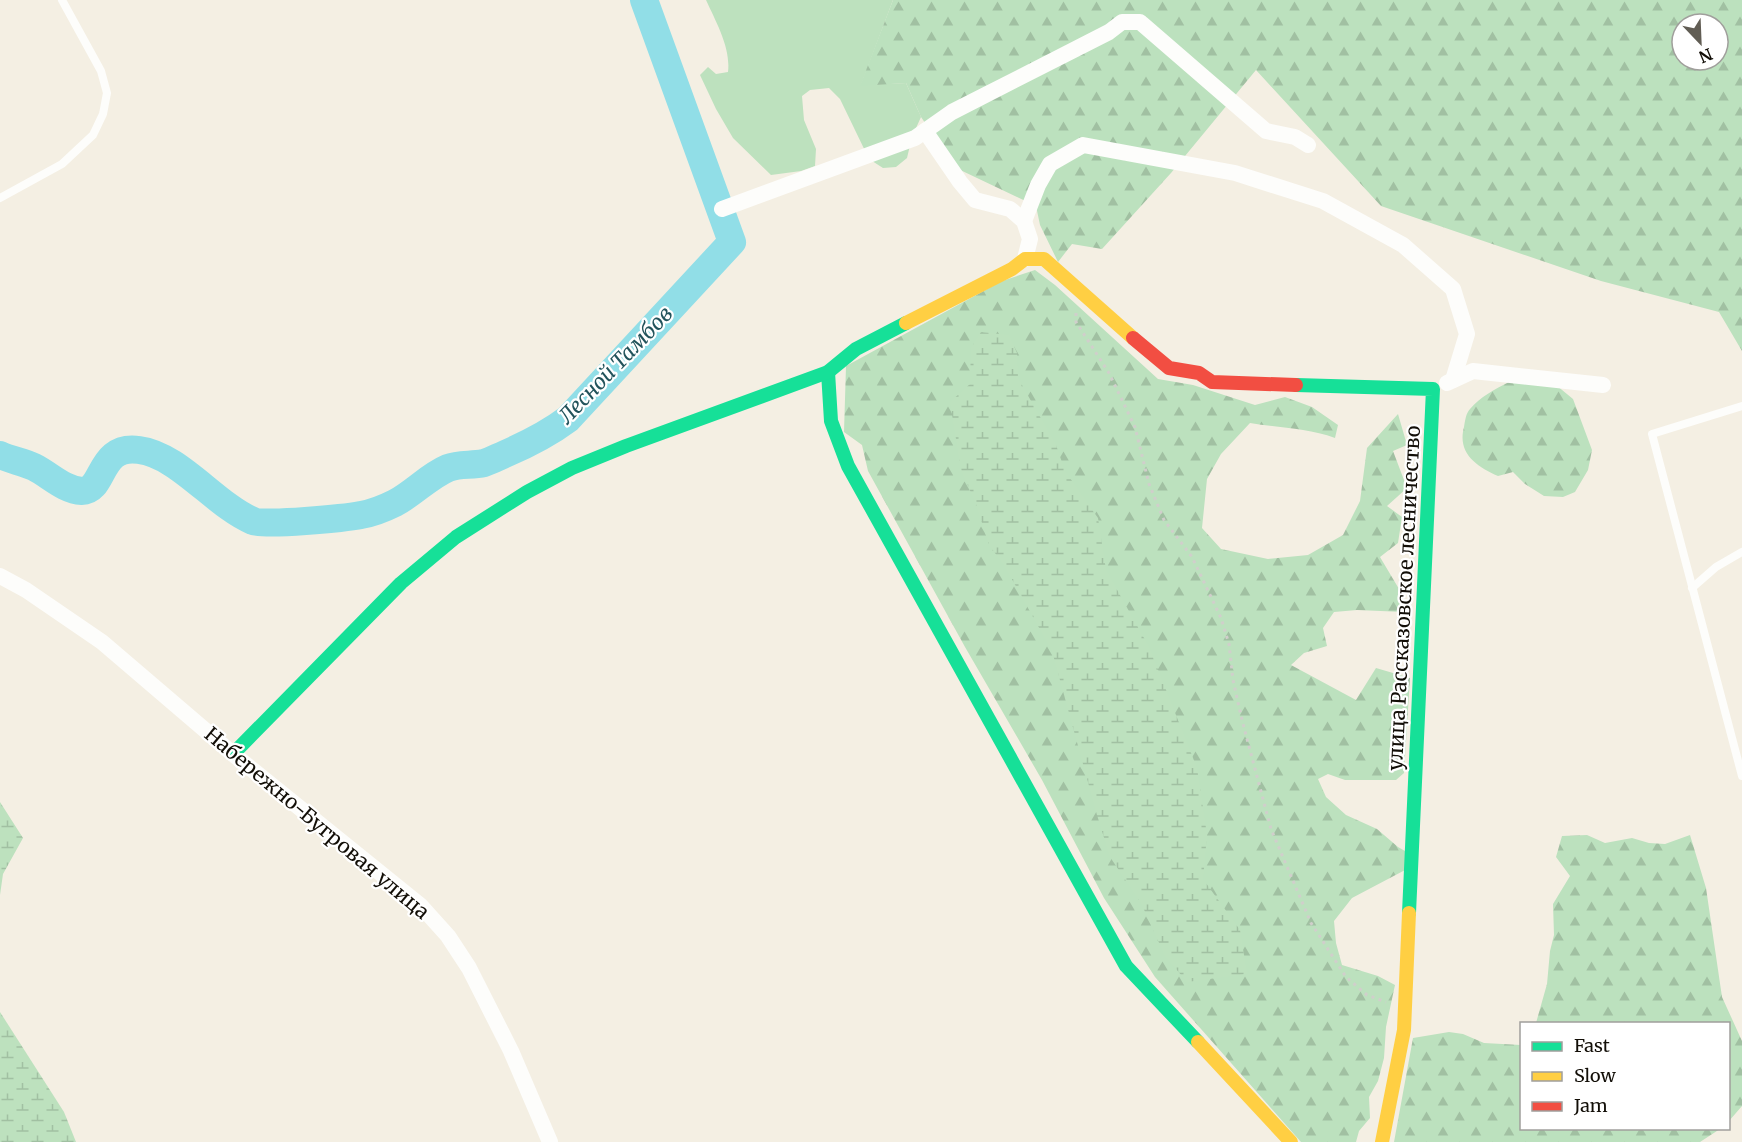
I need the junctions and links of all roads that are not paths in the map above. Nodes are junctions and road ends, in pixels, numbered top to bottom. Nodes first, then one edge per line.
1 (62, 0) edge
2 (925, 131) junction
3 (1308, 145) dead end
4 (0, 198) edge
5 (722, 209) dead end
6 (1024, 221) junction
7 (1025, 259) junction
8 (828, 372) junction
9 (1453, 380) junction
10 (1603, 385) dead end
11 (1433, 389) junction
12 (1742, 406) edge
13 (1742, 552) edge
14 (0, 576) edge
15 (1692, 588) junction
16 (233, 754) junction
17 (1742, 776) edge
18 (550, 1142) edge
19 (1291, 1142) edge
20 (1382, 1142) edge

1 - 4 lane
2 - 3 street
2 - 5 street
2 - 6 street
6 - 7 street
6 - 9 street
7 - 8 street
7 - 11 street
8 - 16 street
8 - 19 street
9 - 10 street
9 - 11 street
11 - 20 street, улица Рассказовское лесничество
12 - 15 lane
13 - 15 lane
14 - 16 street, Набережно-Бугровая улица
15 - 17 lane
16 - 18 street, Набережно-Бугровая улица

